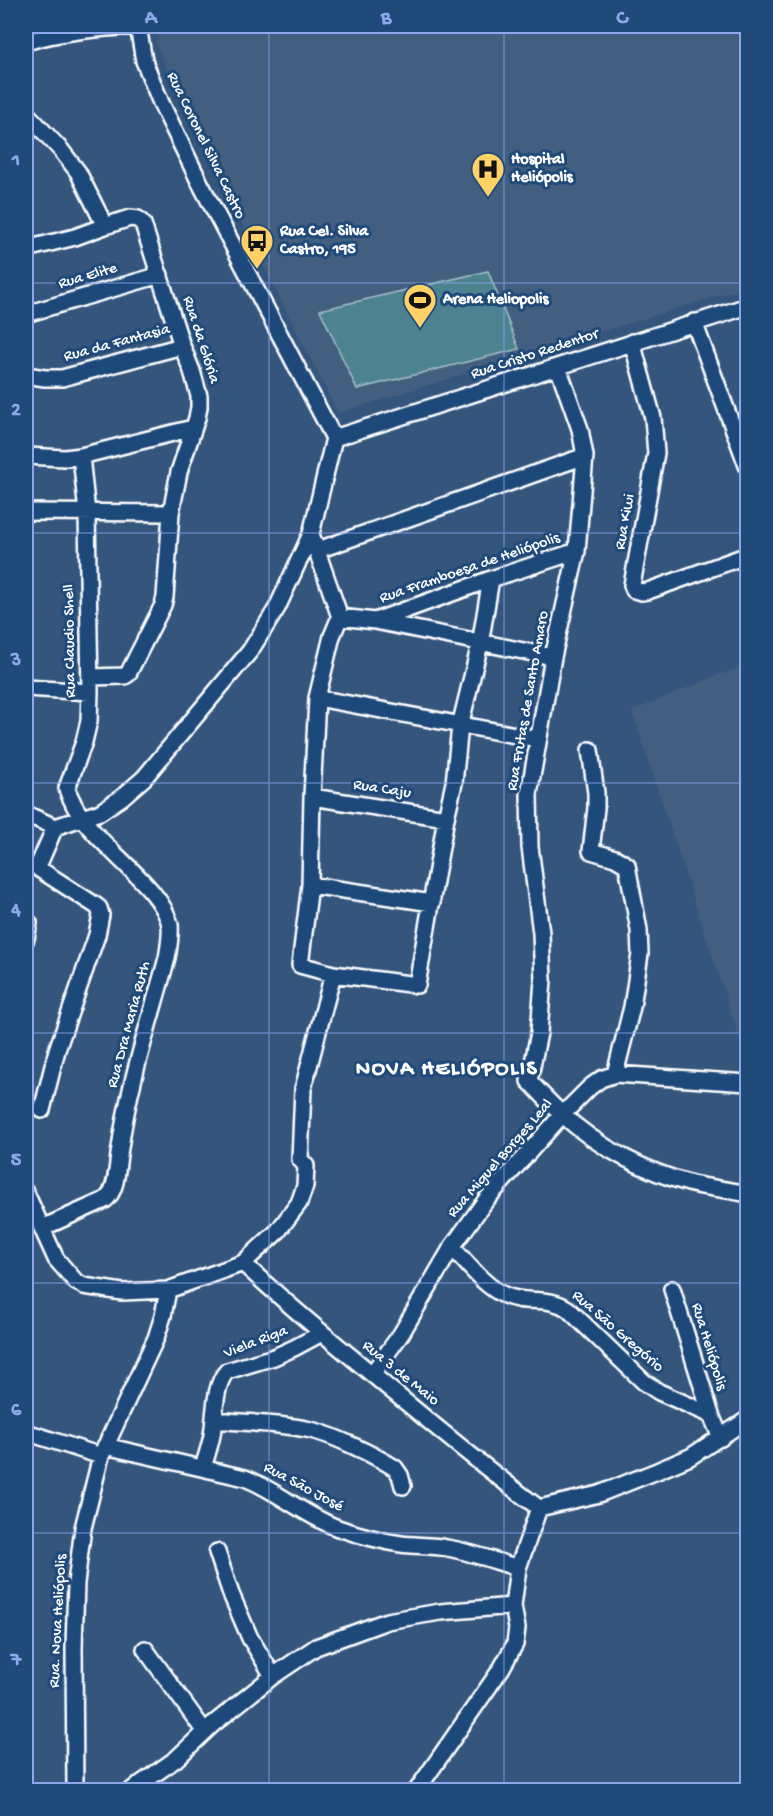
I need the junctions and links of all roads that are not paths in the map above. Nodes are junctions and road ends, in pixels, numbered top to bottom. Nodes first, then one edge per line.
1 (138, 26) edge
2 (42, 31) edge
3 (26, 42) edge
4 (26, 113) edge
5 (105, 226) junction
6 (26, 249) edge
7 (160, 275) junction
8 (747, 306) edge
9 (26, 314) edge
10 (694, 322) junction
11 (632, 342) junction
12 (182, 346) junction
13 (558, 367) junction
14 (26, 375) edge
15 (193, 428) junction
16 (334, 438) junction
17 (26, 456) edge
18 (81, 456) junction
19 (585, 456) junction
20 (747, 468) edge
21 (26, 512) edge
22 (87, 513) junction
23 (171, 513) junction
24 (311, 534) junction
25 (318, 550) junction
26 (577, 551) junction
27 (747, 555) edge
28 (491, 579) junction
29 (340, 617) junction
30 (375, 621) junction
31 (480, 644) junction
32 (553, 657) junction
33 (91, 684) junction
34 (26, 688) edge
35 (317, 698) junction
36 (460, 726) junction
37 (537, 739) junction
38 (590, 750) dead end
39 (312, 796) junction
40 (26, 814) edge
41 (446, 818) junction
42 (81, 819) junction
43 (55, 827) junction
44 (310, 885) junction
45 (432, 903) junction
46 (26, 921) edge
47 (26, 939) edge
48 (333, 974) junction
49 (615, 1074) junction
50 (747, 1083) edge
51 (42, 1110) dead end
52 (562, 1115) junction
53 (26, 1193) edge
54 (747, 1194) edge
55 (42, 1228) junction
56 (452, 1247) junction
57 (243, 1263) junction
58 (672, 1289) dead end
59 (168, 1290) junction
60 (322, 1333) junction
61 (372, 1374) junction
62 (711, 1415) junction
63 (747, 1419) edge
64 (214, 1420) junction
65 (26, 1432) edge
66 (721, 1438) junction
67 (103, 1451) junction
68 (203, 1468) junction
69 (403, 1486) dead end
70 (539, 1508) junction
71 (217, 1552) dead end
72 (518, 1568) junction
73 (513, 1606) junction
74 (145, 1649) dead end
75 (273, 1676) junction
76 (205, 1732) junction
77 (75, 1791) edge
78 (132, 1791) edge
79 (417, 1791) edge

1 - 2 street
1 - 16 street, Rua Coronel Silva Castro
2 - 3 street
4 - 5 street
5 - 6 street
5 - 7 street, Rua da Glória
7 - 9 street, Rua Elite
7 - 12 street, Rua da Glória
8 - 10 street, Rua Cristo Redentor
10 - 11 street, Rua Cristo Redentor
10 - 20 street
11 - 13 street, Rua Cristo Redentor
11 - 27 street, Rua Kiwi
12 - 14 street, Rua da Fantasia
12 - 15 street, Rua da Glória
13 - 16 street, Rua Cristo Redentor
13 - 19 street, Rua Frutas de Santo Amaro
15 - 18 street
15 - 23 street, Rua da Glória
16 - 24 street
17 - 18 street
18 - 22 street, Rua Claudio Shell
19 - 25 street
19 - 26 street, Rua Frutas de Santo Amaro
21 - 22 street
22 - 23 street
22 - 33 street, Rua Claudio Shell
23 - 33 street, Rua da Glória
24 - 25 street
24 - 42 street
25 - 29 street
26 - 28 street, Rua Framboesa de Heliópolis
26 - 32 street, Rua Frutas de Santo Amaro
28 - 30 street, Rua Framboesa de Heliópolis
28 - 31 street
29 - 30 street
29 - 35 street
30 - 31 street
31 - 32 street
31 - 36 street
32 - 37 street, Rua Frutas de Santo Amaro
33 - 34 street
33 - 42 street, Rua Claudio Shell
35 - 36 street
35 - 39 street
36 - 37 street
36 - 41 street
37 - 52 street, Rua Frutas de Santo Amaro
38 - 49 street
39 - 41 street, Rua Caju
39 - 44 street
40 - 43 street
41 - 45 street
42 - 43 street
42 - 55 street, Rua Dra Maria Ruth
43 - 51 street
44 - 45 street
44 - 48 street
45 - 48 street
46 - 47 street
48 - 57 street
49 - 50 street
49 - 52 street, Rua Miguel Borges Leal
52 - 54 street
52 - 56 street, Rua Miguel Borges Leal
53 - 55 street
55 - 59 street
56 - 61 street, Rua Miguel Borges Leal
56 - 62 street, Rua São Gregório
57 - 59 street
57 - 60 street, Rua 3 de Maio
58 - 62 street, Rua Heliópolis
59 - 67 street, Rua. Nova Heliópolis
60 - 61 street, Rua 3 de Maio
60 - 64 street, Viela Riga
61 - 70 street, Rua 3 de Maio
62 - 66 street
63 - 66 street
64 - 68 street, Viela Riga
64 - 69 street
65 - 67 street, Rua São José
66 - 70 street
67 - 68 street, Rua São José
67 - 77 street, Rua. Nova Heliópolis
68 - 72 street, Rua São José
70 - 72 street
71 - 75 street
72 - 73 street
73 - 75 street
73 - 79 street
74 - 76 street
75 - 76 street
76 - 78 street

